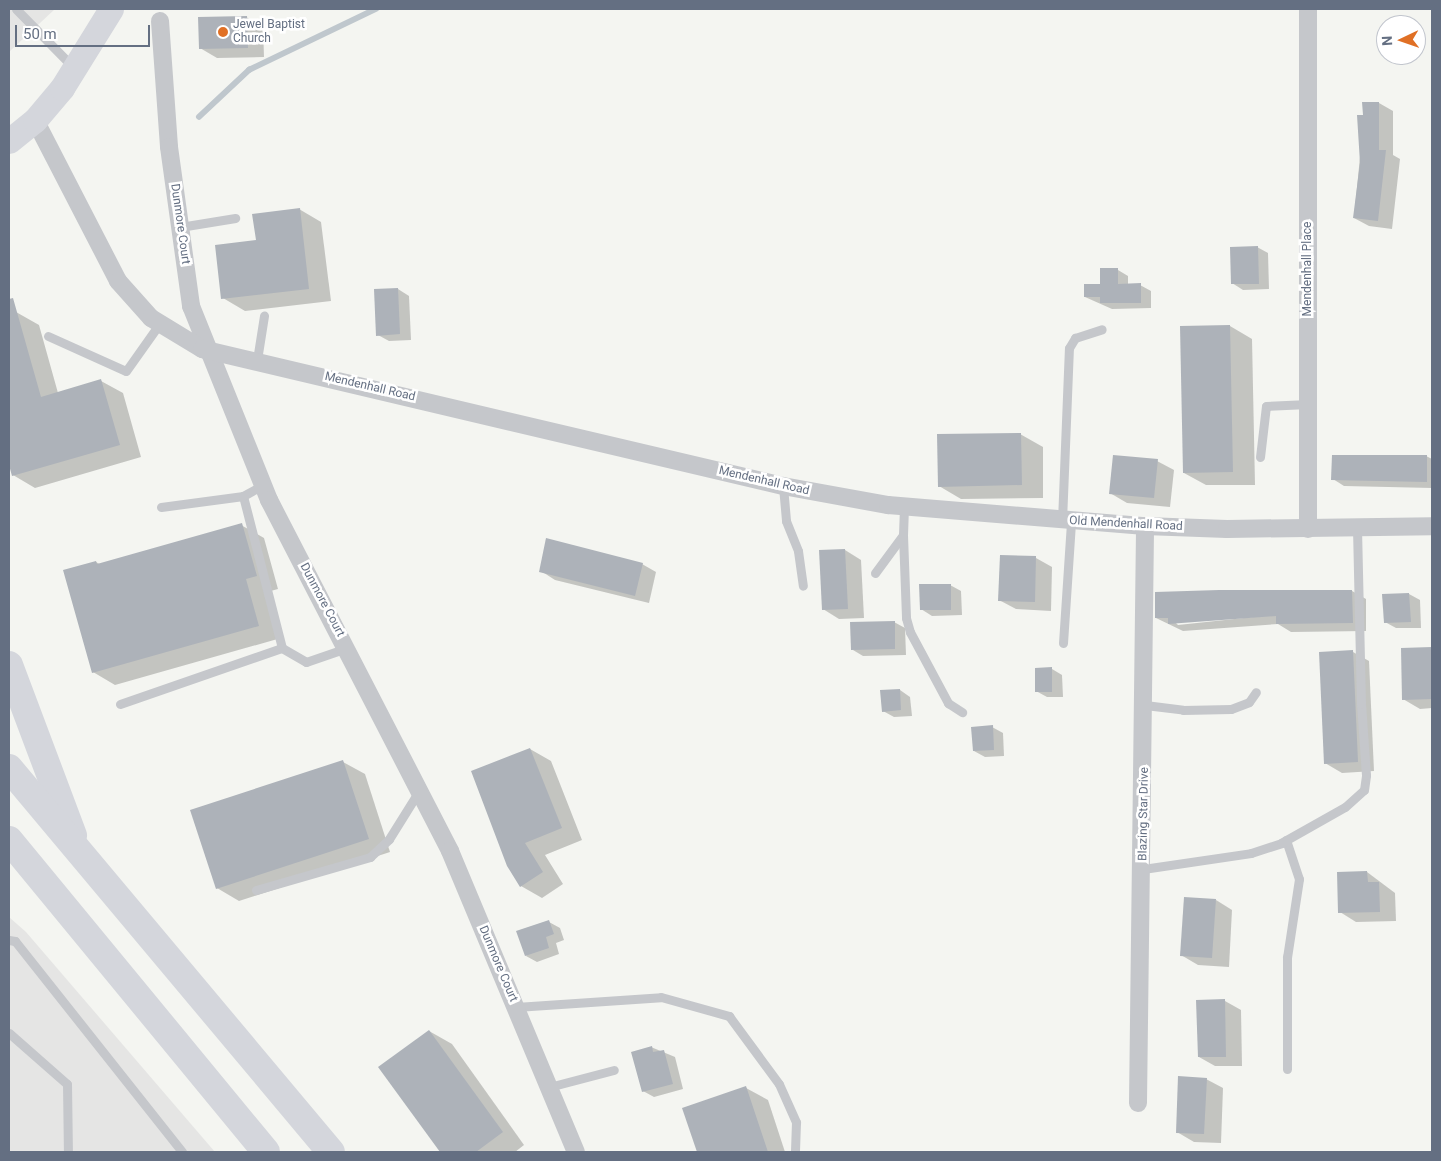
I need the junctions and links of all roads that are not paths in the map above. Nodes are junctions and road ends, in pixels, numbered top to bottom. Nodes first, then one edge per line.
1 (16, 9) edge
2 (111, 9) edge
3 (1308, 9) edge
4 (160, 22) dead end
5 (75, 70) junction
6 (34, 120) junction
7 (9, 141) edge
8 (235, 218) dead end
9 (180, 227) junction
10 (264, 316) dead end
11 (160, 322) junction
12 (1102, 329) dead end
13 (48, 336) dead end
14 (209, 351) junction
15 (257, 360) junction
16 (1308, 404) junction
17 (1260, 457) dead end
18 (263, 485) junction
19 (783, 486) junction
20 (820, 494) joint
21 (242, 496) junction
22 (904, 506) junction
23 (161, 507) dead end
24 (1066, 521) junction
25 (1145, 526) junction
26 (1432, 526) edge
27 (1357, 528) junction
28 (1308, 529) junction
29 (903, 536) junction
30 (875, 573) dead end
31 (803, 586) dead end
32 (1063, 643) dead end
33 (282, 648) junction
34 (347, 648) junction
35 (9, 665) edge
36 (1256, 692) dead end
37 (120, 704) dead end
38 (1145, 705) junction
39 (962, 712) dead end
40 (9, 768) edge
41 (420, 790) junction
42 (9, 840) edge
43 (1286, 840) junction
44 (9, 855) edge
45 (81, 855) junction
46 (1143, 869) junction
47 (256, 890) dead end
48 (52, 892) junction
49 (9, 940) edge
50 (516, 1007) junction
51 (9, 1033) edge
52 (1288, 1069) dead end
53 (614, 1070) dead end
54 (549, 1087) junction
55 (1138, 1103) dead end
56 (68, 1152) edge
57 (182, 1152) edge
58 (266, 1152) edge
59 (331, 1152) edge
60 (576, 1152) edge
61 (795, 1152) edge

1 - 5 lane
2 - 5 main road
3 - 16 street, Mendenhall Place
4 - 9 street, Dunmore Court
5 - 6 main road
6 - 7 main road
6 - 11 street, Mendenhall Road
8 - 9 lane
9 - 14 street, Dunmore Court
10 - 15 lane
11 - 13 lane
11 - 14 street, Mendenhall Road
12 - 24 lane
14 - 15 street, Mendenhall Road
14 - 18 street, Dunmore Court
15 - 19 street, Mendenhall Road
16 - 17 lane
16 - 28 street, Mendenhall Place
18 - 21 lane
18 - 34 street, Dunmore Court
19 - 20 street, Mendenhall Road
19 - 31 lane
20 - 22 street, Old Mendenhall Road
21 - 23 lane
21 - 33 lane
22 - 24 street, Old Mendenhall Road
22 - 29 lane
24 - 25 street, Old Mendenhall Road
24 - 32 lane
25 - 28 street, Old Mendenhall Road
25 - 38 street, Blazing Star Drive
26 - 27 street, Old Mendenhall Road
27 - 28 street, Old Mendenhall Road
27 - 43 lane
29 - 30 lane
29 - 39 lane
33 - 34 lane
33 - 37 lane
34 - 41 street, Dunmore Court
35 - 45 highway
36 - 38 lane
38 - 46 street, Blazing Star Drive
40 - 45 highway
41 - 47 lane
41 - 50 street, Dunmore Court
42 - 48 highway
43 - 46 lane
43 - 52 lane
44 - 48 highway
45 - 59 highway
46 - 55 street, Blazing Star Drive
48 - 58 highway
49 - 57 lane
50 - 54 street, Dunmore Court
50 - 61 lane
51 - 56 lane
53 - 54 lane
54 - 60 street, Dunmore Court

